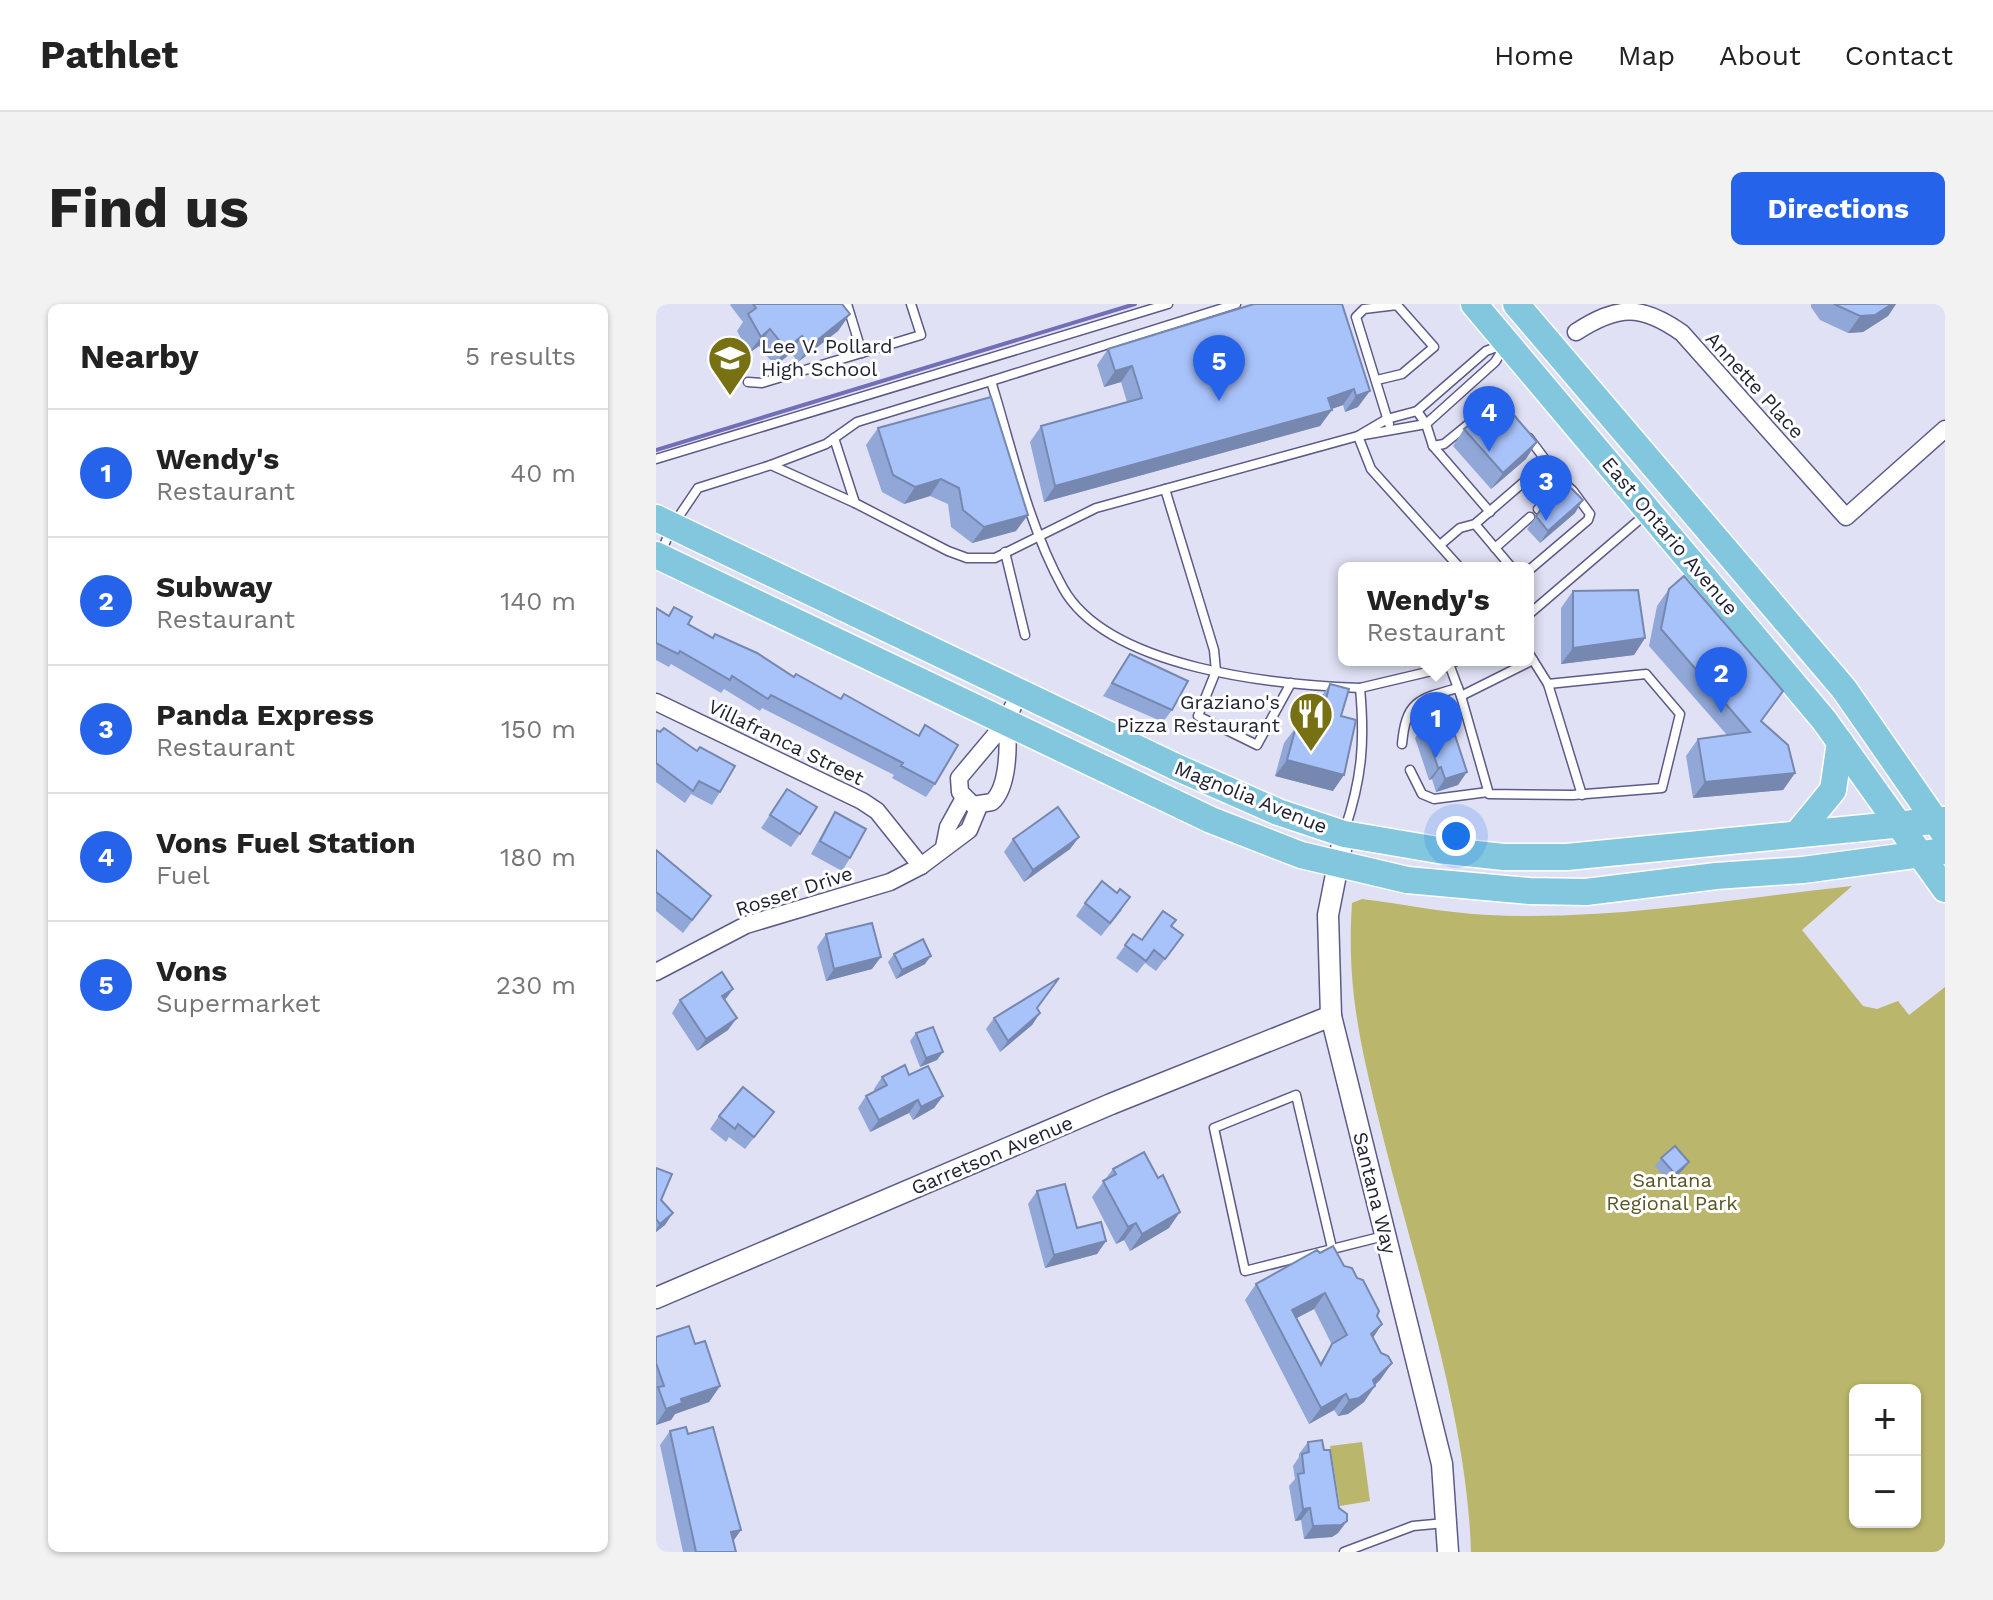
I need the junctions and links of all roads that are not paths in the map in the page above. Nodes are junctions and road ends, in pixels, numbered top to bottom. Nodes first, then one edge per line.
1 (847, 304) edge
2 (911, 304) edge
3 (1168, 304) edge
4 (1236, 304) edge
5 (1474, 304) edge
6 (1519, 327) edge
7 (1576, 332) dead end
8 (862, 353) junction
9 (1377, 380) junction
10 (991, 381) junction
11 (748, 382) dead end
12 (1417, 411) junction
13 (1509, 413) edge
14 (1387, 419) junction
15 (1426, 424) junction
16 (1519, 425) edge
17 (1945, 429) edge
18 (1391, 433) junction
19 (1358, 436) junction
20 (834, 438) junction
21 (1433, 446) junction
22 (656, 459) edge
23 (771, 465) junction
24 (1544, 466) junction
25 (1165, 489) junction
26 (1573, 491) junction
27 (855, 503) junction
28 (1538, 509) edge
29 (1650, 511) junction
30 (1490, 512) junction
31 (1530, 517) dead end
32 (664, 522) edge
33 (1475, 524) junction
34 (1039, 534) junction
35 (1440, 545) junction
36 (1495, 548) junction
37 (1005, 552) junction
38 (658, 556) edge
39 (1455, 562) edge
40 (1507, 562) edge
41 (1534, 566) edge
42 (1534, 610) edge
43 (1025, 635) dead end
44 (1534, 661) edge
45 (1439, 666) edge
46 (1454, 666) edge
47 (1511, 666) edge
48 (1216, 671) junction
49 (1291, 683) junction
50 (1548, 684) junction
51 (1360, 688) junction
52 (1020, 691) junction
53 (1459, 692) junction
54 (656, 702) edge
55 (1006, 722) junction
56 (1840, 742) junction
57 (1402, 744) dead end
58 (1410, 770) dead end
59 (1488, 792) junction
60 (1582, 795) junction
61 (971, 802) junction
62 (1900, 823) junction
63 (1942, 825) edge
64 (1344, 834) junction
65 (1797, 834) junction
66 (1945, 851) edge
67 (1918, 852) junction
68 (1337, 864) junction
69 (921, 866) junction
70 (1945, 889) edge
71 (656, 972) edge
72 (1331, 1016) junction
73 (1385, 1236) junction
74 (1332, 1248) junction
75 (656, 1298) edge
76 (1446, 1523) junction
77 (1344, 1552) edge
78 (1448, 1552) edge

1 - 8 lane
2 - 8 lane
3 - 22 lane
4 - 10 lane
5 - 6 main road, East Ontario Avenue
6 - 12 lane
6 - 15 lane
6 - 29 main road, East Ontario Avenue
6 - 63 main road, East Ontario Avenue
7 - 17 street, Annette Place
8 - 11 lane
9 - 9 lane
9 - 14 lane
10 - 20 lane
10 - 34 lane
12 - 14 lane
12 - 15 lane
13 - 21 lane
14 - 18 lane
14 - 19 lane
15 - 18 lane
15 - 21 lane
16 - 24 lane
18 - 19 lane
19 - 25 lane
19 - 35 lane
20 - 23 lane
20 - 27 lane
21 - 30 lane
23 - 27 lane
23 - 32 lane
24 - 26 lane
24 - 30 lane
25 - 34 lane
25 - 48 lane
26 - 28 lane
26 - 41 lane
27 - 37 lane
29 - 42 lane
29 - 56 main road, East Ontario Avenue
30 - 33 lane
31 - 36 lane
32 - 38 lane
32 - 52 main road, Magnolia Avenue
33 - 35 lane
33 - 36 lane
34 - 37 lane
34 - 48 lane
35 - 39 lane
36 - 40 lane
37 - 43 lane
38 - 55 main road, Magnolia Avenue
44 - 50 lane
45 - 51 lane
46 - 53 lane
47 - 53 lane
48 - 49 lane
48 - 49 lane
49 - 51 lane
50 - 60 lane
50 - 60 lane
51 - 64 lane
52 - 55 street, Rosser Drive
52 - 64 main road, Magnolia Avenue
53 - 57 lane
53 - 59 lane
54 - 69 street, Villafranca Street
55 - 61 street, Rosser Drive
55 - 61 street, Rosser Drive
55 - 68 main road, Magnolia Avenue
56 - 62 main road, East Ontario Avenue
56 - 65 main road
58 - 59 lane
59 - 60 lane
61 - 69 street, Rosser Drive
62 - 63 main road, Magnolia Avenue
62 - 65 main road, Magnolia Avenue
62 - 67 main road, East Ontario Avenue
64 - 65 main road, Magnolia Avenue
64 - 68 street, Santana Way
66 - 67 main road, Magnolia Avenue
67 - 68 main road, Magnolia Avenue
67 - 70 main road, East Ontario Avenue
68 - 72 street, Santana Way
69 - 71 street, Rosser Drive
72 - 73 street, Santana Way
72 - 75 street, Garretson Avenue
73 - 74 lane
73 - 76 street, Santana Way
74 - 74 lane
76 - 77 lane
76 - 78 street, Santana Way

